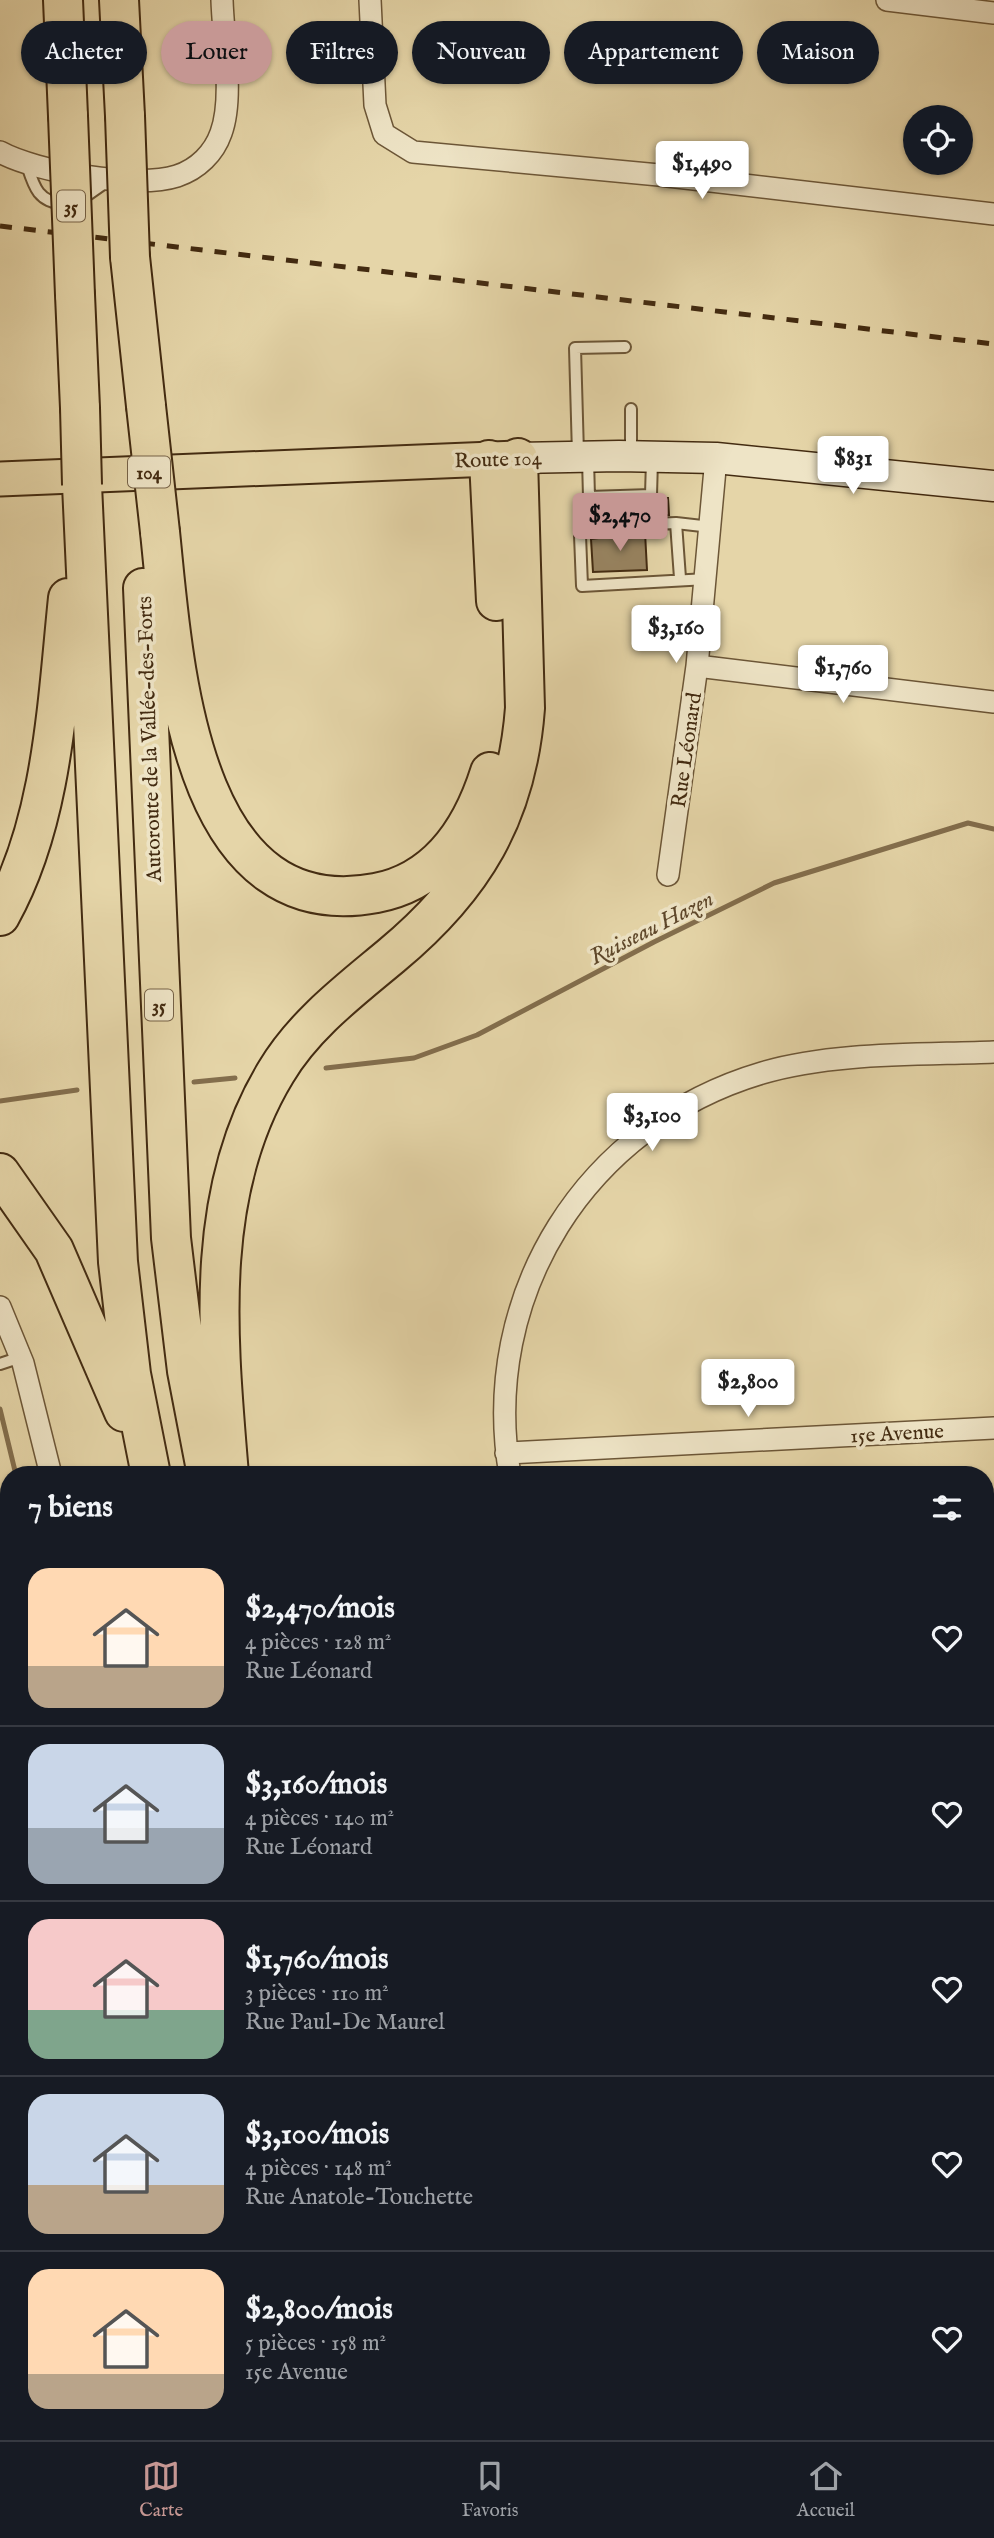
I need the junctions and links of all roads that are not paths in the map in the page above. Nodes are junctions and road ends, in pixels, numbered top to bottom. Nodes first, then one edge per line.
1 (63, 0) edge
2 (119, 0) edge
3 (222, 0) edge
4 (370, 0) edge
5 (887, 0) edge
6 (994, 13) edge
7 (0, 152) edge
8 (27, 164) junction
9 (110, 178) junction
10 (994, 214) edge
11 (625, 347) dead end
12 (631, 409) dead end
13 (583, 456) junction
14 (642, 456) junction
15 (716, 458) junction
16 (503, 459) junction
17 (0, 479) edge
18 (994, 486) edge
19 (651, 495) junction
20 (589, 497) junction
21 (676, 523) junction
22 (653, 524) junction
23 (711, 527) junction
24 (591, 528) junction
25 (150, 532) junction
26 (80, 535) junction
27 (680, 578) junction
28 (707, 579) junction
29 (697, 666) junction
30 (994, 702) edge
31 (668, 875) dead end
32 (0, 916) edge
33 (994, 1052) edge
34 (0, 1173) edge
35 (0, 1307) edge
36 (21, 1357) junction
37 (0, 1364) edge
38 (994, 1428) edge
39 (506, 1453) junction
40 (49, 1466) edge
41 (148, 1466) edge
42 (149, 1466) edge
43 (205, 1466) edge
44 (228, 1466) edge
45 (508, 1466) edge

1 - 26 highway, 35, bridge
2 - 25 highway, Autoroute de la Vallée-des-Forts / 35, bridge
3 - 9 street
4 - 10 street
5 - 6 street
7 - 8 street
8 - 9 street
8 - 9 lane
11 - 13 lane
12 - 14 lane
13 - 14 main road, Route 104
13 - 16 main road, Route 104
13 - 20 lane
14 - 15 main road, Route 104
14 - 19 lane
15 - 18 main road, Route 104
15 - 23 street, Rue Léonard
16 - 17 main road, Route 104 / 104
16 - 25 highway
16 - 44 highway
19 - 20 lane
19 - 22 lane
20 - 24 lane
21 - 22 lane
21 - 23 lane
21 - 27 lane
22 - 24 lane
23 - 28 street, Rue Léonard
24 - 27 lane
25 - 43 highway, Autoroute de la Vallée-des-Forts / 35
26 - 32 highway
26 - 42 highway, 35
27 - 28 lane
28 - 29 street, Rue Léonard
29 - 30 street
29 - 31 street, Rue Léonard
33 - 39 street
34 - 41 highway
35 - 36 street
36 - 37 lane
36 - 40 street
38 - 39 street, 15e Avenue
39 - 45 street

